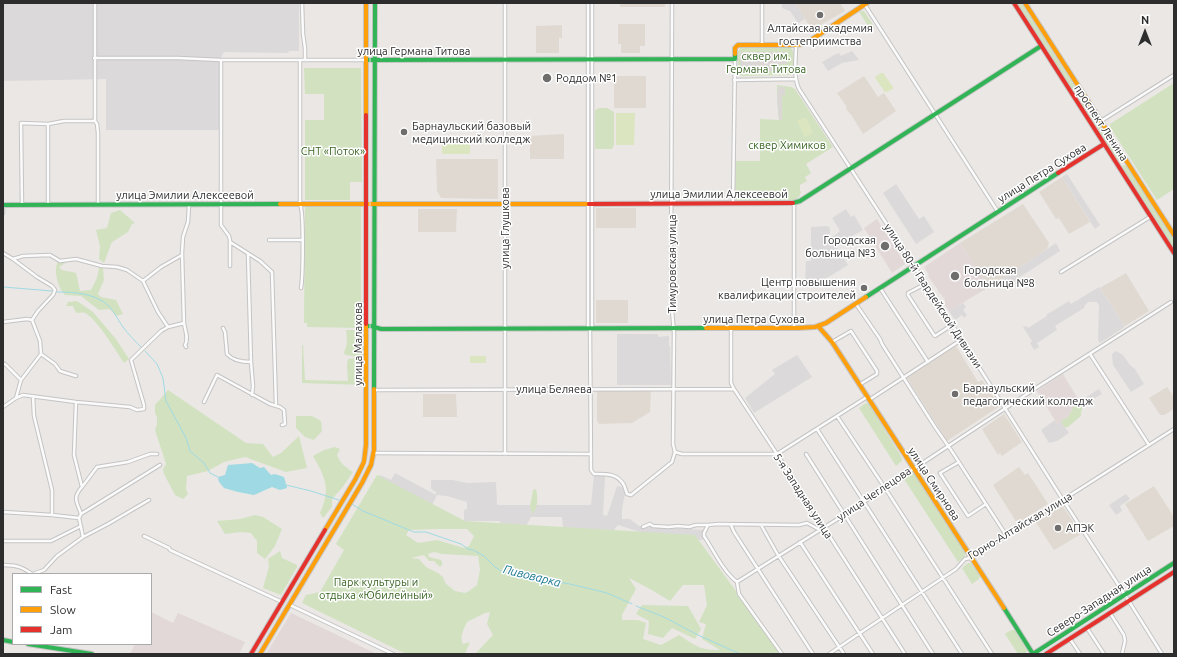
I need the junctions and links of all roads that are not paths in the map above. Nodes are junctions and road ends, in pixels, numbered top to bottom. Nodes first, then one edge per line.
1 (95, 3) edge
2 (302, 3) edge
3 (366, 3) edge
4 (375, 3) edge
5 (505, 3) edge
6 (588, 3) edge
7 (592, 3) edge
8 (672, 3) edge
9 (762, 3) edge
10 (1014, 3) edge
11 (1025, 3) edge
12 (866, 4) edge
13 (762, 45) junction
14 (796, 45) junction
15 (1041, 46) junction
16 (94, 58) junction
17 (588, 59) junction
18 (672, 59) junction
19 (735, 59) junction
20 (221, 60) junction
21 (300, 60) junction
22 (305, 60) junction
23 (367, 60) junction
24 (374, 60) junction
25 (505, 60) junction
26 (593, 60) junction
27 (1174, 75) edge
28 (796, 79) junction
29 (734, 80) junction
30 (1085, 96) junction
31 (1077, 101) junction
32 (935, 114) junction
33 (95, 121) junction
34 (1101, 121) junction
35 (48, 124) junction
36 (1104, 144) junction
37 (1126, 161) junction
38 (1118, 166) junction
39 (851, 169) junction
40 (366, 203) junction
41 (374, 203) junction
42 (593, 203) junction
43 (794, 203) junction
44 (300, 204) junction
45 (505, 204) junction
46 (588, 204) junction
47 (671, 204) junction
48 (733, 204) junction
49 (3, 205) edge
50 (22, 205) junction
51 (48, 205) junction
52 (98, 205) junction
53 (189, 205) junction
54 (221, 205) junction
55 (998, 212) junction
56 (3, 213) edge
57 (1151, 217) junction
58 (1174, 235) edge
59 (269, 240) dead end
60 (303, 240) junction
61 (230, 242) junction
62 (3, 253) edge
63 (248, 253) junction
64 (1174, 253) edge
65 (182, 255) junction
66 (13, 259) junction
67 (230, 266) dead end
68 (913, 266) junction
69 (1061, 272) dead end
70 (143, 282) junction
71 (925, 284) junction
72 (880, 287) junction
73 (301, 288) dead end
74 (1171, 302) dead end
75 (855, 303) junction
76 (32, 320) junction
77 (3, 322) edge
78 (184, 323) junction
79 (952, 325) junction
80 (367, 326) junction
81 (818, 326) junction
82 (168, 327) junction
83 (375, 327) junction
84 (223, 328) dead end
85 (590, 328) junction
86 (673, 328) junction
87 (731, 328) junction
88 (794, 328) junction
89 (505, 329) junction
90 (961, 340) junction
91 (832, 342) junction
92 (186, 347) dead end
93 (41, 354) junction
94 (1090, 354) junction
95 (251, 362) junction
96 (928, 362) junction
97 (6, 364) dead end
98 (76, 376) dead end
99 (903, 377) junction
100 (21, 380) junction
101 (859, 385) junction
102 (590, 389) junction
103 (674, 389) junction
104 (734, 389) junction
105 (374, 390) junction
106 (505, 390) junction
107 (252, 395) junction
108 (33, 396) junction
109 (16, 398) junction
110 (868, 398) junction
111 (76, 402) junction
112 (204, 402) dead end
113 (276, 406) junction
114 (3, 407) edge
115 (1005, 409) junction
116 (837, 416) junction
117 (282, 425) dead end
118 (817, 429) junction
119 (1174, 429) edge
120 (1148, 445) junction
121 (948, 446) junction
122 (675, 452) junction
123 (374, 453) junction
124 (157, 454) dead end
125 (505, 454) junction
126 (590, 454) junction
127 (777, 454) junction
128 (806, 454) dead end
129 (959, 462) junction
130 (160, 465) dead end
131 (914, 468) junction
132 (82, 487) junction
133 (885, 488) junction
134 (149, 500) dead end
135 (1063, 500) junction
136 (864, 501) junction
137 (986, 504) junction
138 (3, 512) edge
139 (81, 514) junction
140 (52, 515) junction
141 (844, 515) junction
142 (80, 518) junction
143 (708, 525) junction
144 (731, 525) junction
145 (760, 525) junction
146 (81, 526) junction
147 (643, 526) dead end
148 (824, 527) junction
149 (820, 530) junction
150 (1006, 535) junction
151 (144, 536) dead end
152 (83, 537) junction
153 (3, 541) edge
154 (800, 542) junction
155 (778, 555) junction
156 (970, 558) junction
157 (1174, 563) edge
158 (3, 565) edge
159 (758, 569) junction
160 (1174, 572) edge
161 (31, 573) edge
162 (36, 573) edge
163 (942, 578) junction
164 (737, 582) junction
165 (923, 592) junction
166 (1125, 595) junction
167 (1129, 601) junction
168 (282, 602) junction
169 (290, 605) junction
170 (902, 605) junction
171 (1110, 613) junction
172 (882, 618) junction
173 (1086, 628) junction
174 (860, 633) junction
175 (1070, 638) junction
176 (34, 645) edge
177 (840, 647) junction
178 (92, 654) edge
179 (251, 654) edge
180 (260, 654) edge
181 (393, 654) edge
182 (782, 654) edge
183 (813, 654) edge
184 (830, 654) edge
185 (844, 654) edge
186 (873, 654) edge
187 (905, 654) edge
188 (933, 654) edge
189 (962, 654) edge
190 (992, 654) edge
191 (1033, 654) edge
192 (1046, 654) edge
193 (1080, 654) edge
194 (1104, 654) edge
195 (1122, 654) edge
196 (1162, 654) edge

1 - 16 street
2 - 22 street
3 - 23 street, улица Малахова
4 - 24 street, улица Малахова
5 - 25 street, улица Глушкова
6 - 17 street
7 - 26 street
8 - 18 street, Тимуровская улица
9 - 13 street
10 - 15 street, проспект Ленина
11 - 30 street, проспект Ленина
12 - 14 street
12 - 32 street
13 - 14 street
13 - 19 street
14 - 28 street
15 - 31 street, проспект Ленина
15 - 32 street, улица Эмилии Алексеевой
16 - 20 street, улица Германа Титова
16 - 33 street
17 - 25 street, улица Германа Титова
17 - 26 street, улица Германа Титова
17 - 46 street
18 - 19 street, улица Германа Титова
18 - 26 street, улица Германа Титова
18 - 47 street, Тимуровская улица
19 - 29 street
20 - 21 street, улица Германа Титова
20 - 54 street
21 - 22 street, улица Германа Титова
21 - 44 street
22 - 23 street, улица Германа Титова
23 - 24 street, улица Германа Титова
23 - 40 street, улица Малахова
24 - 25 street, улица Германа Титова
24 - 41 street, улица Малахова
25 - 45 street, улица Глушкова
26 - 42 street
27 - 34 street
28 - 29 street
28 - 39 street, улица 80-й Гвардейской Дивизии
29 - 48 street
30 - 31 street
30 - 34 street, проспект Ленина
31 - 36 street, проспект Ленина
32 - 39 street, улица Эмилии Алексеевой
32 - 55 street
33 - 35 street
33 - 52 street
34 - 37 street, проспект Ленина
35 - 50 street
35 - 51 street
36 - 38 street, проспект Ленина
36 - 55 street, улица Петра Сухова
37 - 38 street
37 - 58 street, проспект Ленина
38 - 57 street, проспект Ленина
39 - 43 street, улица Эмилии Алексеевой
39 - 68 street, улица 80-й Гвардейской Дивизии
40 - 41 street, улица Эмилии Алексеевой
40 - 44 street, улица Эмилии Алексеевой
40 - 80 street, улица Малахова
41 - 45 street, улица Эмилии Алексеевой
41 - 83 street, улица Малахова
42 - 46 street, улица Эмилии Алексеевой
42 - 47 street, улица Эмилии Алексеевой
42 - 85 street
43 - 48 street, улица Эмилии Алексеевой
43 - 88 street
44 - 54 street, улица Эмилии Алексеевой
44 - 60 street
45 - 46 street, улица Эмилии Алексеевой
45 - 89 street, улица Глушкова
46 - 85 street
47 - 48 street, улица Эмилии Алексеевой
47 - 86 street, Тимуровская улица
49 - 50 street, улица Эмилии Алексеевой
49 - 56 street
50 - 51 street, улица Эмилии Алексеевой
51 - 52 street, улица Эмилии Алексеевой
52 - 53 street, улица Эмилии Алексеевой
53 - 54 street, улица Эмилии Алексеевой
53 - 65 street
54 - 61 street
55 - 68 street, улица Петра Сухова
57 - 64 street, проспект Ленина
57 - 69 street
59 - 60 street
60 - 73 street
61 - 63 street
61 - 67 street
62 - 66 street
63 - 95 street
63 - 113 street
65 - 70 street
65 - 78 street
66 - 70 street
66 - 76 street
68 - 71 street, улица 80-й Гвардейской Дивизии
68 - 72 street, улица Петра Сухова
70 - 82 street
71 - 79 street, улица 80-й Гвардейской Дивизии
71 - 79 street
72 - 75 street, улица Петра Сухова
72 - 96 street
74 - 94 street, улица Чеглецова
75 - 81 street, улица Петра Сухова
75 - 99 street
76 - 77 street
76 - 93 street
78 - 82 street
78 - 92 street
79 - 90 street, улица 80-й Гвардейской Дивизии
80 - 83 street, улица Петра Сухова
80 - 168 street, улица Малахова
81 - 88 street, улица Петра Сухова
81 - 91 street, улица Смирнова
82 - 111 street
83 - 89 street, улица Петра Сухова
83 - 105 street, улица Малахова
84 - 95 street
85 - 86 street, улица Петра Сухова
85 - 89 street, улица Петра Сухова
85 - 102 street
86 - 87 street, улица Петра Сухова
86 - 103 street, Тимуровская улица
87 - 88 street, улица Петра Сухова
87 - 104 street, 5-я Западная улица
89 - 106 street, улица Глушкова
90 - 96 street
90 - 115 street, улица 80-й Гвардейской Дивизии
91 - 101 street, улица Смирнова
91 - 101 street
93 - 98 street
93 - 100 street
94 - 115 street, улица Чеглецова
94 - 120 street
95 - 107 street
96 - 99 street
97 - 100 street
99 - 110 street
99 - 121 street
100 - 109 street
101 - 110 street, улица Смирнова
102 - 103 street, улица Беляева
102 - 106 street, улица Беляева
102 - 126 street
103 - 104 street, улица Беляева
103 - 122 street, Тимуровская улица
104 - 127 street, 5-я Западная улица
105 - 106 street, улица Беляева
105 - 123 street, улица Малахова
106 - 125 street, улица Глушкова
107 - 112 street
107 - 113 street
108 - 109 street
108 - 111 street
108 - 140 street
109 - 114 street
110 - 116 street
110 - 131 street, улица Смирнова
111 - 132 street
113 - 117 street
115 - 121 street, улица Чеглецова
115 - 135 street, улица 80-й Гвардейской Дивизии
116 - 118 street
116 - 133 street
118 - 127 street
118 - 136 street
119 - 120 street, Горно-Алтайская улица
120 - 135 street, Горно-Алтайская улица
121 - 129 street
121 - 131 street, улица Чеглецова
122 - 126 street
122 - 127 street
123 - 125 street
123 - 169 street, улица Малахова
124 - 132 street
125 - 126 street
127 - 148 street, 5-я Западная улица
128 - 141 street
129 - 137 street
129 - 137 street
130 - 139 street
131 - 133 street, улица Чеглецова
131 - 156 street, улица Смирнова
132 - 139 street
133 - 136 street, улица Чеглецова
133 - 163 street
134 - 152 street
135 - 150 street, Горно-Алтайская улица
135 - 166 street, улица 80-й Гвардейской Дивизии
136 - 141 street, улица Чеглецова
136 - 165 street
137 - 150 street
138 - 140 street
139 - 142 street
140 - 142 street
141 - 148 street, улица Чеглецова
141 - 170 street
142 - 146 street
143 - 144 street
143 - 147 street
143 - 164 street
144 - 145 street
144 - 159 street
145 - 149 street
145 - 155 street
146 - 152 street
146 - 153 street
148 - 149 street, улица Чеглецова
148 - 172 street, 5-я Западная улица
149 - 154 street, улица Чеглецова
150 - 156 street, Горно-Алтайская улица
151 - 168 street
152 - 162 street
154 - 155 street, улица Чеглецова
154 - 174 street
155 - 159 street, улица Чеглецова
155 - 177 street
156 - 163 street, Горно-Алтайская улица
156 - 191 street, улица Смирнова
157 - 166 street, Северо-Западная улица
158 - 161 street
159 - 164 street, улица Чеглецова
159 - 183 street
160 - 167 street, Северо-Западная улица
163 - 165 street, Горно-Алтайская улица
163 - 190 street
164 - 182 street
165 - 170 street, Горно-Алтайская улица
165 - 189 street
166 - 167 street, улица 80-й Гвардейской Дивизии
166 - 191 street, Северо-Западная улица
167 - 171 street, Северо-Западная улица
167 - 196 street, улица 80-й Гвардейской Дивизии
168 - 179 street, улица Малахова
169 - 180 street, улица Малахова
169 - 181 street
170 - 172 street, Горно-Алтайская улица
170 - 188 street
171 - 173 street, Северо-Западная улица
171 - 195 street
172 - 174 street, Горно-Алтайская улица
172 - 187 street, 5-я Западная улица
173 - 175 street, Северо-Западная улица
173 - 194 street
174 - 177 street, Горно-Алтайская улица
174 - 186 street
175 - 192 street, Северо-Западная улица
175 - 193 street
176 - 178 street
177 - 184 street, Горно-Алтайская улица
177 - 185 street

